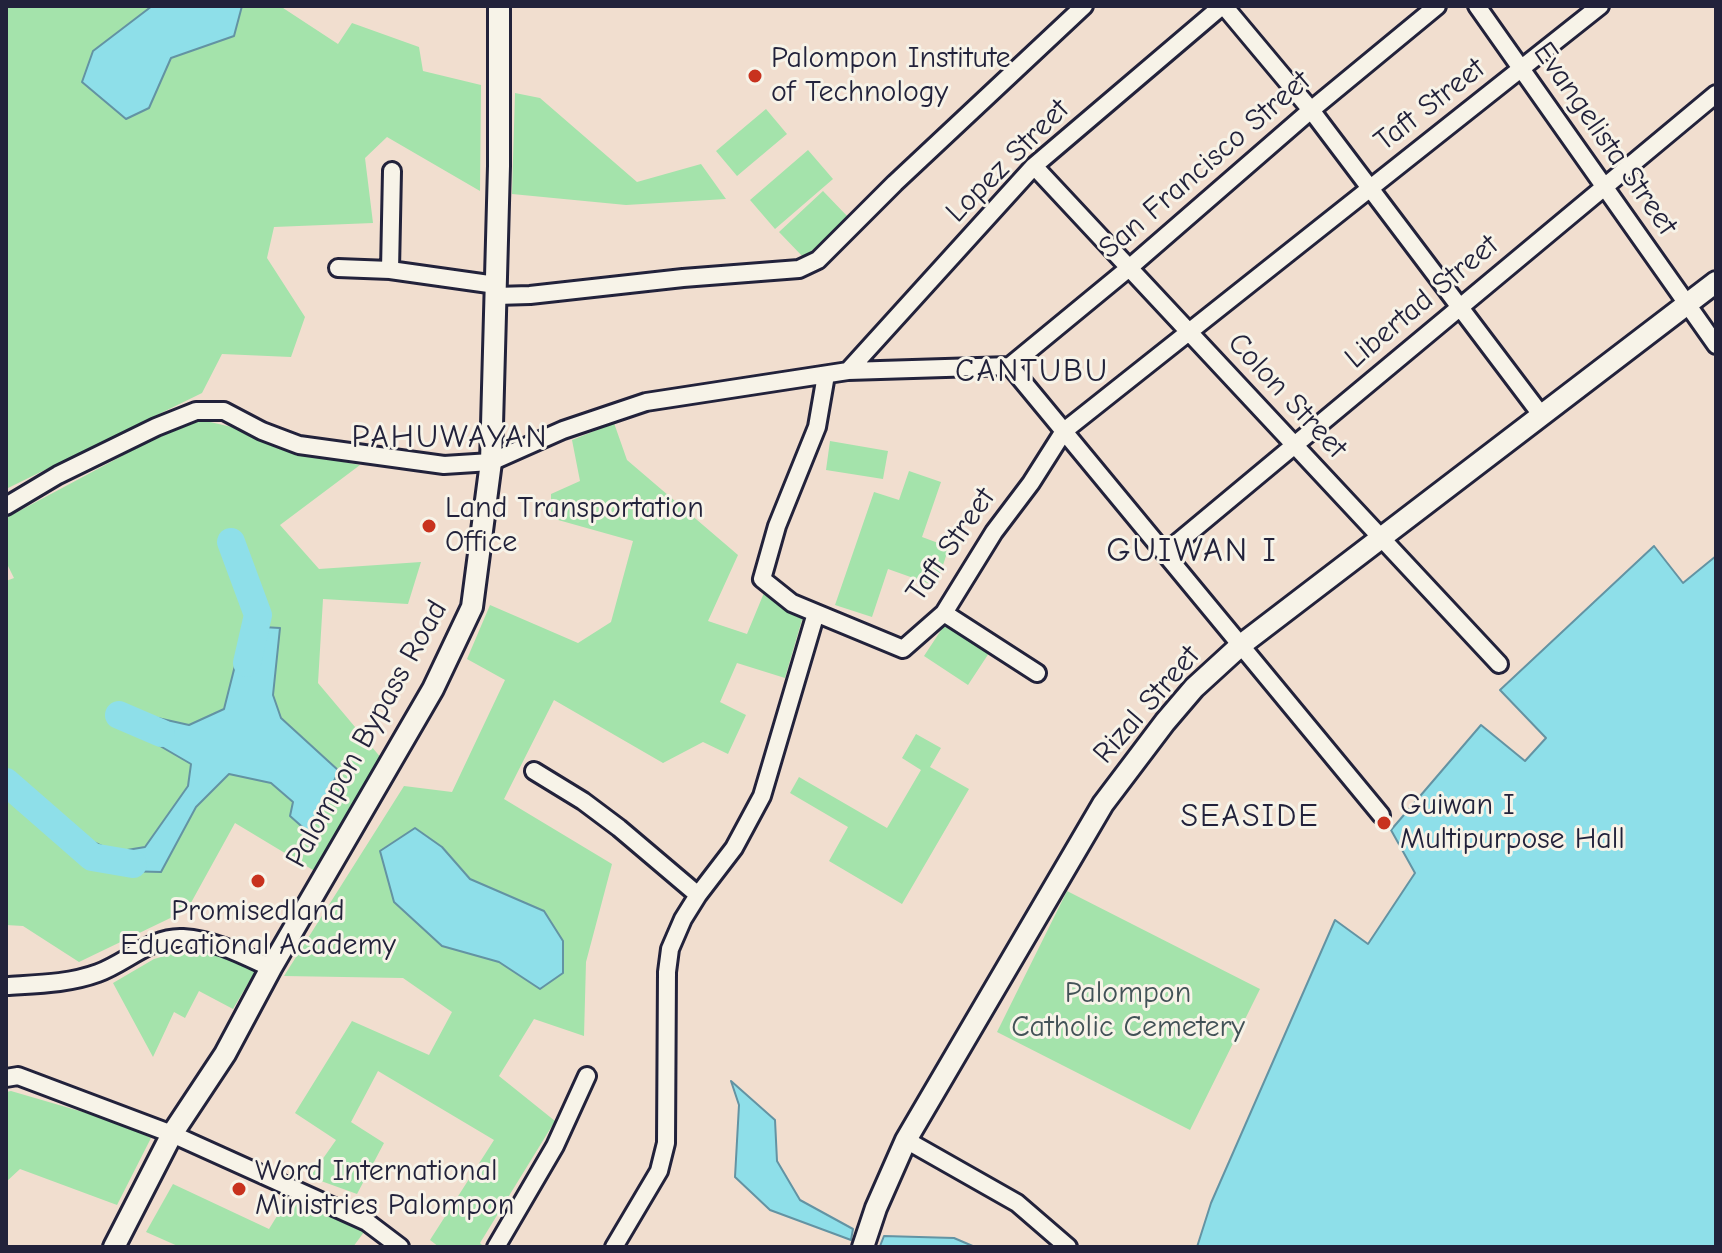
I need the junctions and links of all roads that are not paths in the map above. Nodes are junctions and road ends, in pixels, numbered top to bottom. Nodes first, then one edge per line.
1 (499, 6) edge
2 (1084, 6) edge
3 (1223, 6) edge
4 (1437, 6) edge
5 (1477, 6) edge
6 (1600, 6) edge
7 (1521, 69) junction
8 (1716, 94) edge
9 (1311, 110) junction
10 (1034, 166) junction
11 (392, 171) dead end
12 (1604, 188) junction
13 (1370, 189) junction
14 (338, 268) dead end
15 (1129, 268) junction
16 (390, 270) junction
17 (1716, 282) edge
18 (496, 290) junction
19 (1686, 305) junction
20 (1460, 307) junction
21 (1189, 332) junction
22 (1716, 345) edge
23 (1010, 366) junction
24 (848, 371) junction
25 (826, 375) junction
26 (1542, 416) junction
27 (1064, 431) junction
28 (1294, 445) junction
29 (491, 462) junction
30 (6, 506) edge
31 (1381, 538) junction
32 (1165, 553) junction
33 (816, 613) junction
34 (944, 613) junction
35 (1241, 645) junction
36 (1499, 664) dead end
37 (1037, 673) dead end
38 (534, 771) dead end
39 (1381, 815) dead end
40 (698, 895) junction
41 (271, 968) junction
42 (6, 986) edge
43 (587, 1076) dead end
44 (6, 1078) edge
45 (172, 1134) junction
46 (906, 1140) junction
47 (114, 1247) edge
48 (400, 1247) edge
49 (496, 1247) edge
50 (614, 1247) edge
51 (863, 1247) edge
52 (1068, 1247) edge

1 - 18 main road, Palompon Bypass Road
2 - 18 street
3 - 9 street
3 - 10 street, Lopez Street
4 - 9 street, San Francisco Street
5 - 7 street, Evangelista Street
6 - 7 street, Taft Street
7 - 12 street, Evangelista Street
7 - 13 street, Taft Street
8 - 12 street, Libertad Street
9 - 13 street
9 - 15 street, San Francisco Street
10 - 15 street, Colon Street
10 - 24 street, Lopez Street
11 - 16 street
12 - 19 street, Evangelista Street
12 - 20 street, Libertad Street
13 - 20 street
13 - 21 street, Taft Street
14 - 16 street
15 - 21 street, Colon Street
15 - 23 street, San Francisco Street
16 - 18 street
17 - 19 main road, Rizal Street
18 - 29 main road, Palompon Bypass Road
19 - 22 street, Evangelista Street
19 - 26 main road, Rizal Street
20 - 26 street
20 - 28 street, Libertad Street
21 - 27 street, Taft Street
21 - 28 street, Colon Street
23 - 24 street
23 - 27 street
24 - 25 street
25 - 29 street
25 - 33 street
26 - 31 main road, Rizal Street
27 - 32 street
27 - 34 street, Taft Street
28 - 31 street, Colon Street
28 - 32 street, Libertad Street
29 - 30 street
29 - 41 main road, Palompon Bypass Road
31 - 35 main road, Rizal Street
31 - 36 street, Colon Street
32 - 35 street
33 - 34 street, Taft Street
33 - 40 street
34 - 37 street
35 - 39 street
35 - 46 main road, Rizal Street
38 - 40 street
40 - 50 street
41 - 42 street
41 - 45 main road, Palompon Bypass Road
43 - 49 street
44 - 45 street
45 - 47 main road, Palompon Bypass Road
45 - 48 street
46 - 51 main road, Rizal Street
46 - 52 street

